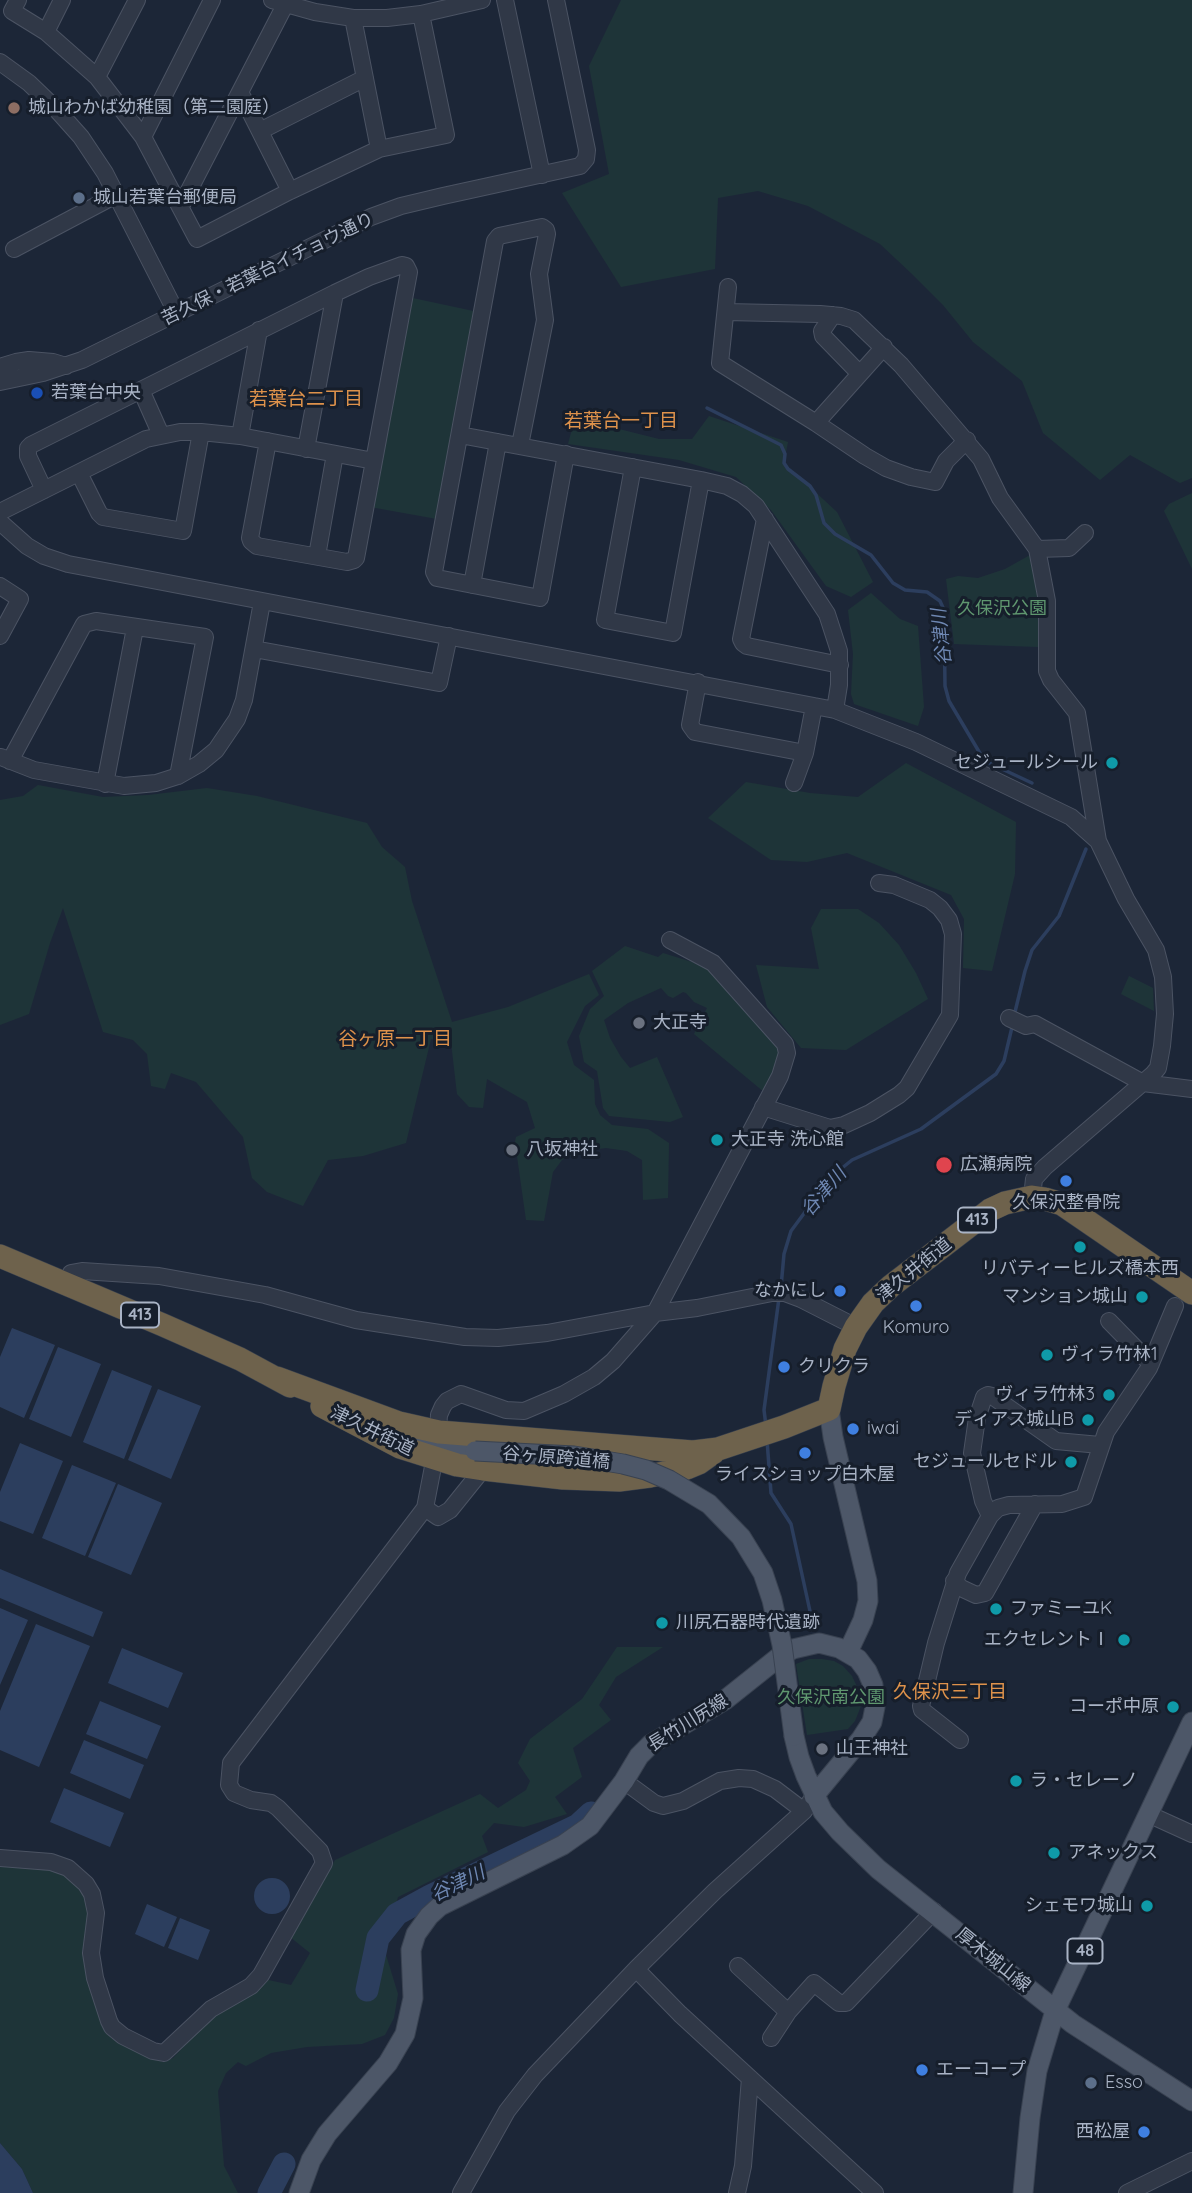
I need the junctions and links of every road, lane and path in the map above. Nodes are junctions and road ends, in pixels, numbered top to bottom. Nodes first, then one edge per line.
1 (18, 0) edge
2 (62, 0) edge
3 (137, 0) edge
4 (212, 0) edge
5 (396, 0) edge
6 (482, 0) edge
7 (505, 0) edge
8 (556, 0) edge
9 (278, 3) edge
10 (318, 6) edge
11 (421, 14) junction
12 (353, 18) junction
13 (387, 18) junction
14 (46, 32) junction
15 (0, 62) edge
16 (97, 77) junction
17 (365, 78) junction
18 (240, 92) junction
19 (260, 131) junction
20 (143, 137) junction
21 (379, 149) junction
22 (542, 175) junction
23 (290, 191) junction
24 (116, 195) junction
25 (181, 206) junction
26 (14, 249) dead end
27 (729, 288) dead end
28 (335, 293) junction
29 (726, 312) junction
30 (177, 314) junction
31 (833, 315) junction
32 (259, 330) junction
33 (884, 347) junction
34 (66, 366) junction
35 (0, 367) edge
36 (859, 373) junction
37 (0, 382) edge
38 (141, 390) junction
39 (816, 423) junction
40 (201, 432) junction
41 (161, 435) junction
42 (460, 435) junction
43 (240, 436) junction
44 (967, 440) junction
45 (268, 441) junction
46 (498, 442) junction
47 (520, 445) junction
48 (306, 449) junction
49 (335, 454) junction
50 (566, 454) junction
51 (374, 461) junction
52 (633, 467) junction
53 (79, 473) junction
54 (701, 480) junction
55 (44, 490) junction
56 (0, 512) edge
57 (765, 519) junction
58 (0, 522) edge
59 (1085, 533) dead end
60 (1037, 549) junction
61 (317, 556) junction
62 (472, 585) junction
63 (0, 586) edge
64 (262, 601) junction
65 (135, 628) junction
66 (0, 636) edge
67 (449, 636) junction
68 (254, 649) junction
69 (840, 665) junction
70 (698, 682) junction
71 (814, 706) junction
72 (835, 710) junction
73 (805, 752) junction
74 (5, 759) edge
75 (178, 776) junction
76 (794, 783) dead end
77 (105, 784) junction
78 (1098, 841) junction
79 (879, 883) dead end
80 (670, 940) dead end
81 (1009, 1018) dead end
82 (1143, 1083) junction
83 (1192, 1090) edge
84 (762, 1107) junction
85 (1032, 1198) junction
86 (0, 1256) edge
87 (919, 1264) junction
88 (67, 1284) junction
89 (1183, 1300) edge
90 (655, 1313) junction
91 (1109, 1321) dead end
92 (856, 1327) junction
93 (845, 1349) junction
94 (1151, 1364) junction
95 (829, 1409) junction
96 (1100, 1445) junction
97 (436, 1446) junction
98 (646, 1449) junction
99 (718, 1449) junction
100 (479, 1460) junction
101 (650, 1476) junction
102 (1035, 1504) junction
103 (431, 1513) junction
104 (990, 1516) junction
105 (954, 1581) junction
106 (848, 1652) junction
107 (1192, 1722) edge
108 (794, 1735) joint
109 (960, 1740) dead end
110 (624, 1781) junction
111 (809, 1804) junction
112 (1149, 1814) junction
113 (1192, 1834) edge
114 (0, 1858) edge
115 (934, 1911) junction
116 (738, 1966) dead end
117 (636, 1969) junction
118 (1055, 2011) junction
119 (788, 2012) junction
120 (771, 2038) dead end
121 (750, 2078) junction
122 (1192, 2101) edge
123 (1192, 2161) edge
124 (299, 2193) edge
125 (461, 2193) edge
126 (737, 2193) edge
127 (875, 2193) edge
128 (1023, 2193) edge
129 (1127, 2193) edge

1 - 14 street
2 - 14 street
3 - 16 street
4 - 20 street
5 - 13 street
6 - 11 street
7 - 22 street
8 - 22 street, 苦久保・若葉台イチョウ通り
9 - 10 street
9 - 18 street
10 - 12 street
11 - 13 street
11 - 21 street
12 - 13 street
12 - 17 street
14 - 16 street
15 - 24 street
16 - 20 street
17 - 19 street
17 - 21 street
18 - 19 street
18 - 25 street
19 - 23 street
20 - 25 street
21 - 23 street
22 - 30 street, 苦久保・若葉台イチョウ通り
23 - 25 street
24 - 26 street
24 - 30 street
27 - 29 street
28 - 32 street
28 - 48 street
28 - 51 street
29 - 31 street
29 - 39 street
30 - 34 street, 苦久保・若葉台イチョウ通り
31 - 33 street
31 - 36 street
32 - 38 street
32 - 43 street
33 - 36 street
33 - 44 street
34 - 35 street
34 - 37 street, 苦久保・若葉台イチョウ通り
36 - 39 street
38 - 41 street
38 - 55 street
39 - 44 street
40 - 41 street
40 - 43 street
40 - 53 street
41 - 53 street
42 - 46 street
42 - 47 street
42 - 62 street
43 - 45 street
44 - 60 street
45 - 48 street
45 - 61 street
46 - 47 street
46 - 62 street
47 - 50 street
48 - 49 street
49 - 51 street
49 - 61 street
50 - 52 street
50 - 62 street
51 - 61 street
52 - 54 street
52 - 54 street
53 - 55 street
54 - 57 street
55 - 56 street
57 - 69 street
57 - 69 street
58 - 64 street
59 - 60 street
60 - 78 street
63 - 66 street
64 - 67 street
64 - 68 street
65 - 74 street
65 - 75 street
65 - 77 street
67 - 68 street
67 - 70 street
68 - 75 street
69 - 72 street
70 - 71 street
70 - 73 street
71 - 72 street
71 - 73 street
72 - 78 street
73 - 76 street
74 - 77 street
75 - 77 street
78 - 82 street
79 - 84 street
80 - 84 street
81 - 82 street
82 - 83 street
82 - 85 street
84 - 90 street
85 - 87 highway, 津久井街道 / 413
85 - 89 highway, 津久井街道 / 413
86 - 88 highway, 津久井街道 / 413
87 - 92 highway, 津久井街道 / 413
87 - 93 street
88 - 90 street
88 - 97 highway, 津久井街道 / 413
89 - 94 street
90 - 92 street
90 - 97 street
91 - 94 street
92 - 93 highway, 津久井街道 / 413
93 - 95 highway, 津久井街道 / 413
94 - 96 street
95 - 99 highway, 津久井街道 / 413
95 - 106 main road
96 - 102 street
96 - 104 street
97 - 98 highway, 津久井街道 / 413
97 - 100 highway, 津久井街道 / 413
97 - 103 street
98 - 99 highway, 津久井街道 / 413
98 - 101 highway
99 - 101 highway, 津久井街道 / 413
100 - 101 highway, 津久井街道 / 413
100 - 103 street
100 - 108 main road, 谷ヶ原跨道橋, bridge
102 - 104 street
102 - 105 street
103 - 114 street
104 - 105 street
105 - 109 street
106 - 110 main road, 長竹川尻線
106 - 111 main road
107 - 112 main road, 48
108 - 111 main road, 厚木城山線
110 - 111 street
110 - 124 main road, 長竹川尻線
111 - 115 main road, 厚木城山線
111 - 117 street
112 - 113 street
112 - 118 main road, 48
115 - 118 main road, 厚木城山線
115 - 119 street
116 - 119 street
117 - 121 street
117 - 125 street
118 - 122 main road, 厚木城山線
118 - 128 main road, 48
119 - 120 street
121 - 126 street
121 - 127 street
123 - 129 street

